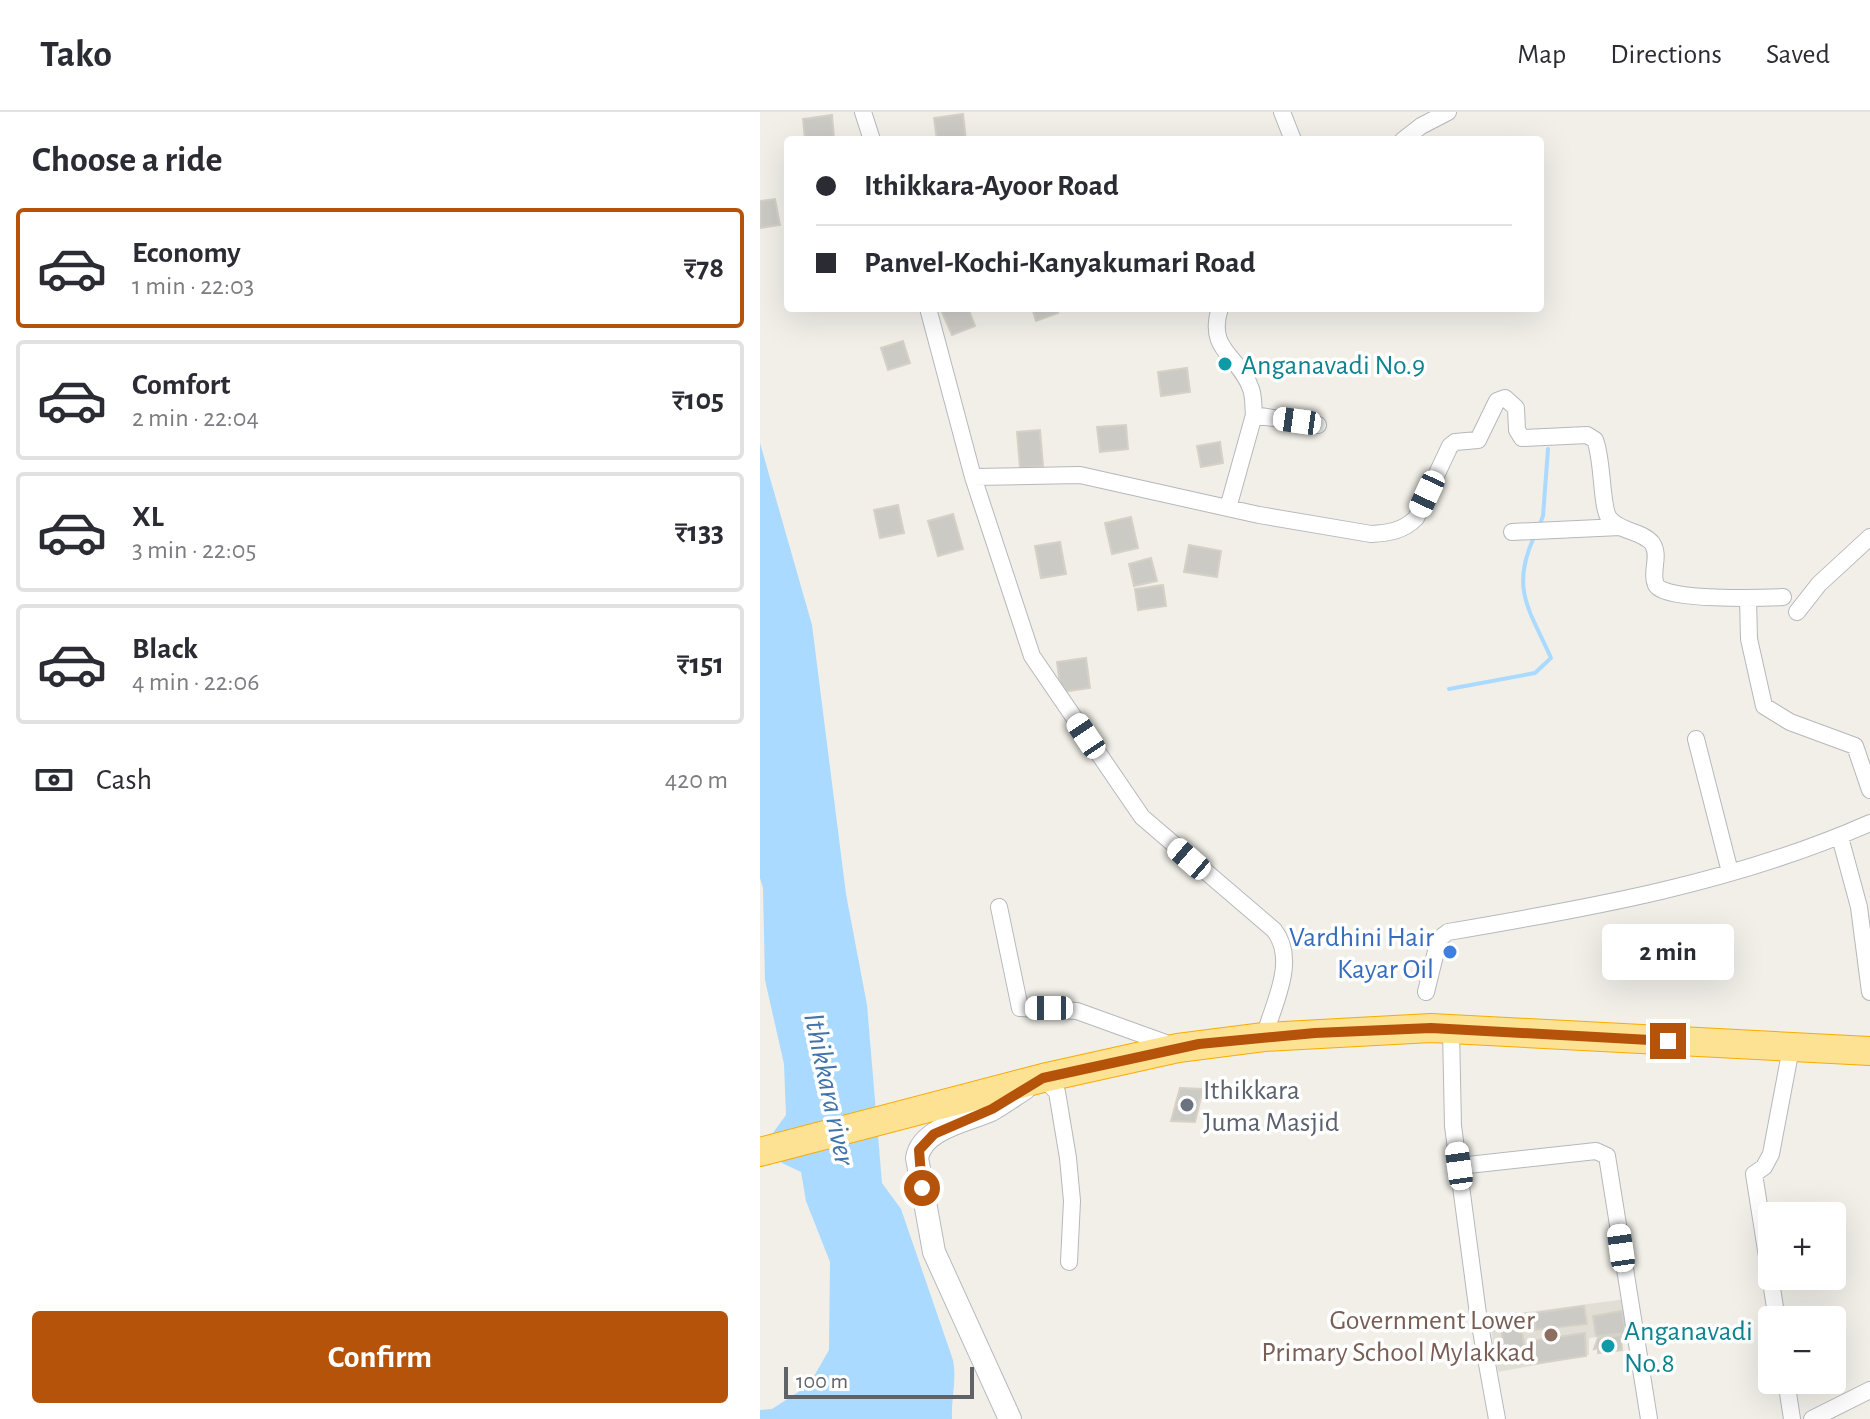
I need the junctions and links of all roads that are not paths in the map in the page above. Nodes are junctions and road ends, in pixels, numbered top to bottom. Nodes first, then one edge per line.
1 (863, 112) edge
2 (1282, 112) edge
3 (1448, 112) edge
4 (871, 136) edge
5 (1291, 136) edge
6 (1408, 136) edge
7 (929, 312) edge
8 (1219, 312) edge
9 (1254, 415) junction
10 (1318, 425) dead end
11 (973, 477) junction
12 (1228, 508) junction
13 (1620, 527) junction
14 (1512, 532) dead end
15 (1870, 537) edge
16 (1783, 597) dead end
17 (1748, 598) junction
18 (1797, 612) dead end
19 (1696, 739) dead end
20 (1870, 790) edge
21 (1870, 823) edge
22 (1840, 837) junction
23 (1730, 872) junction
24 (999, 907) dead end
25 (1426, 992) dead end
26 (1870, 992) edge
27 (1451, 1030) junction
28 (1264, 1037) junction
29 (1178, 1048) junction
30 (1791, 1048) junction
31 (1870, 1051) edge
32 (1043, 1078) junction
33 (760, 1152) edge
34 (1459, 1166) junction
35 (1069, 1262) dead end
36 (1775, 1306) edge
37 (1870, 1390) edge
38 (1788, 1394) edge
39 (1010, 1419) edge
40 (1497, 1419) edge
41 (1649, 1419) edge
42 (1792, 1419) edge
43 (1812, 1419) edge

1 - 4 street
2 - 5 street
3 - 6 street
7 - 11 street
8 - 9 street
9 - 10 street
9 - 12 street
11 - 12 street
11 - 28 street
12 - 13 street
13 - 14 street
13 - 17 street
15 - 18 street
16 - 17 street
17 - 20 street
19 - 23 street
21 - 22 street
22 - 23 street
22 - 26 street
23 - 25 street
24 - 29 street
27 - 28 highway
27 - 30 highway
27 - 34 street
28 - 29 highway
29 - 32 highway
30 - 31 highway
30 - 36 street
32 - 33 highway
32 - 35 street
32 - 39 main road
34 - 40 street
34 - 41 street
37 - 43 street
38 - 42 street

